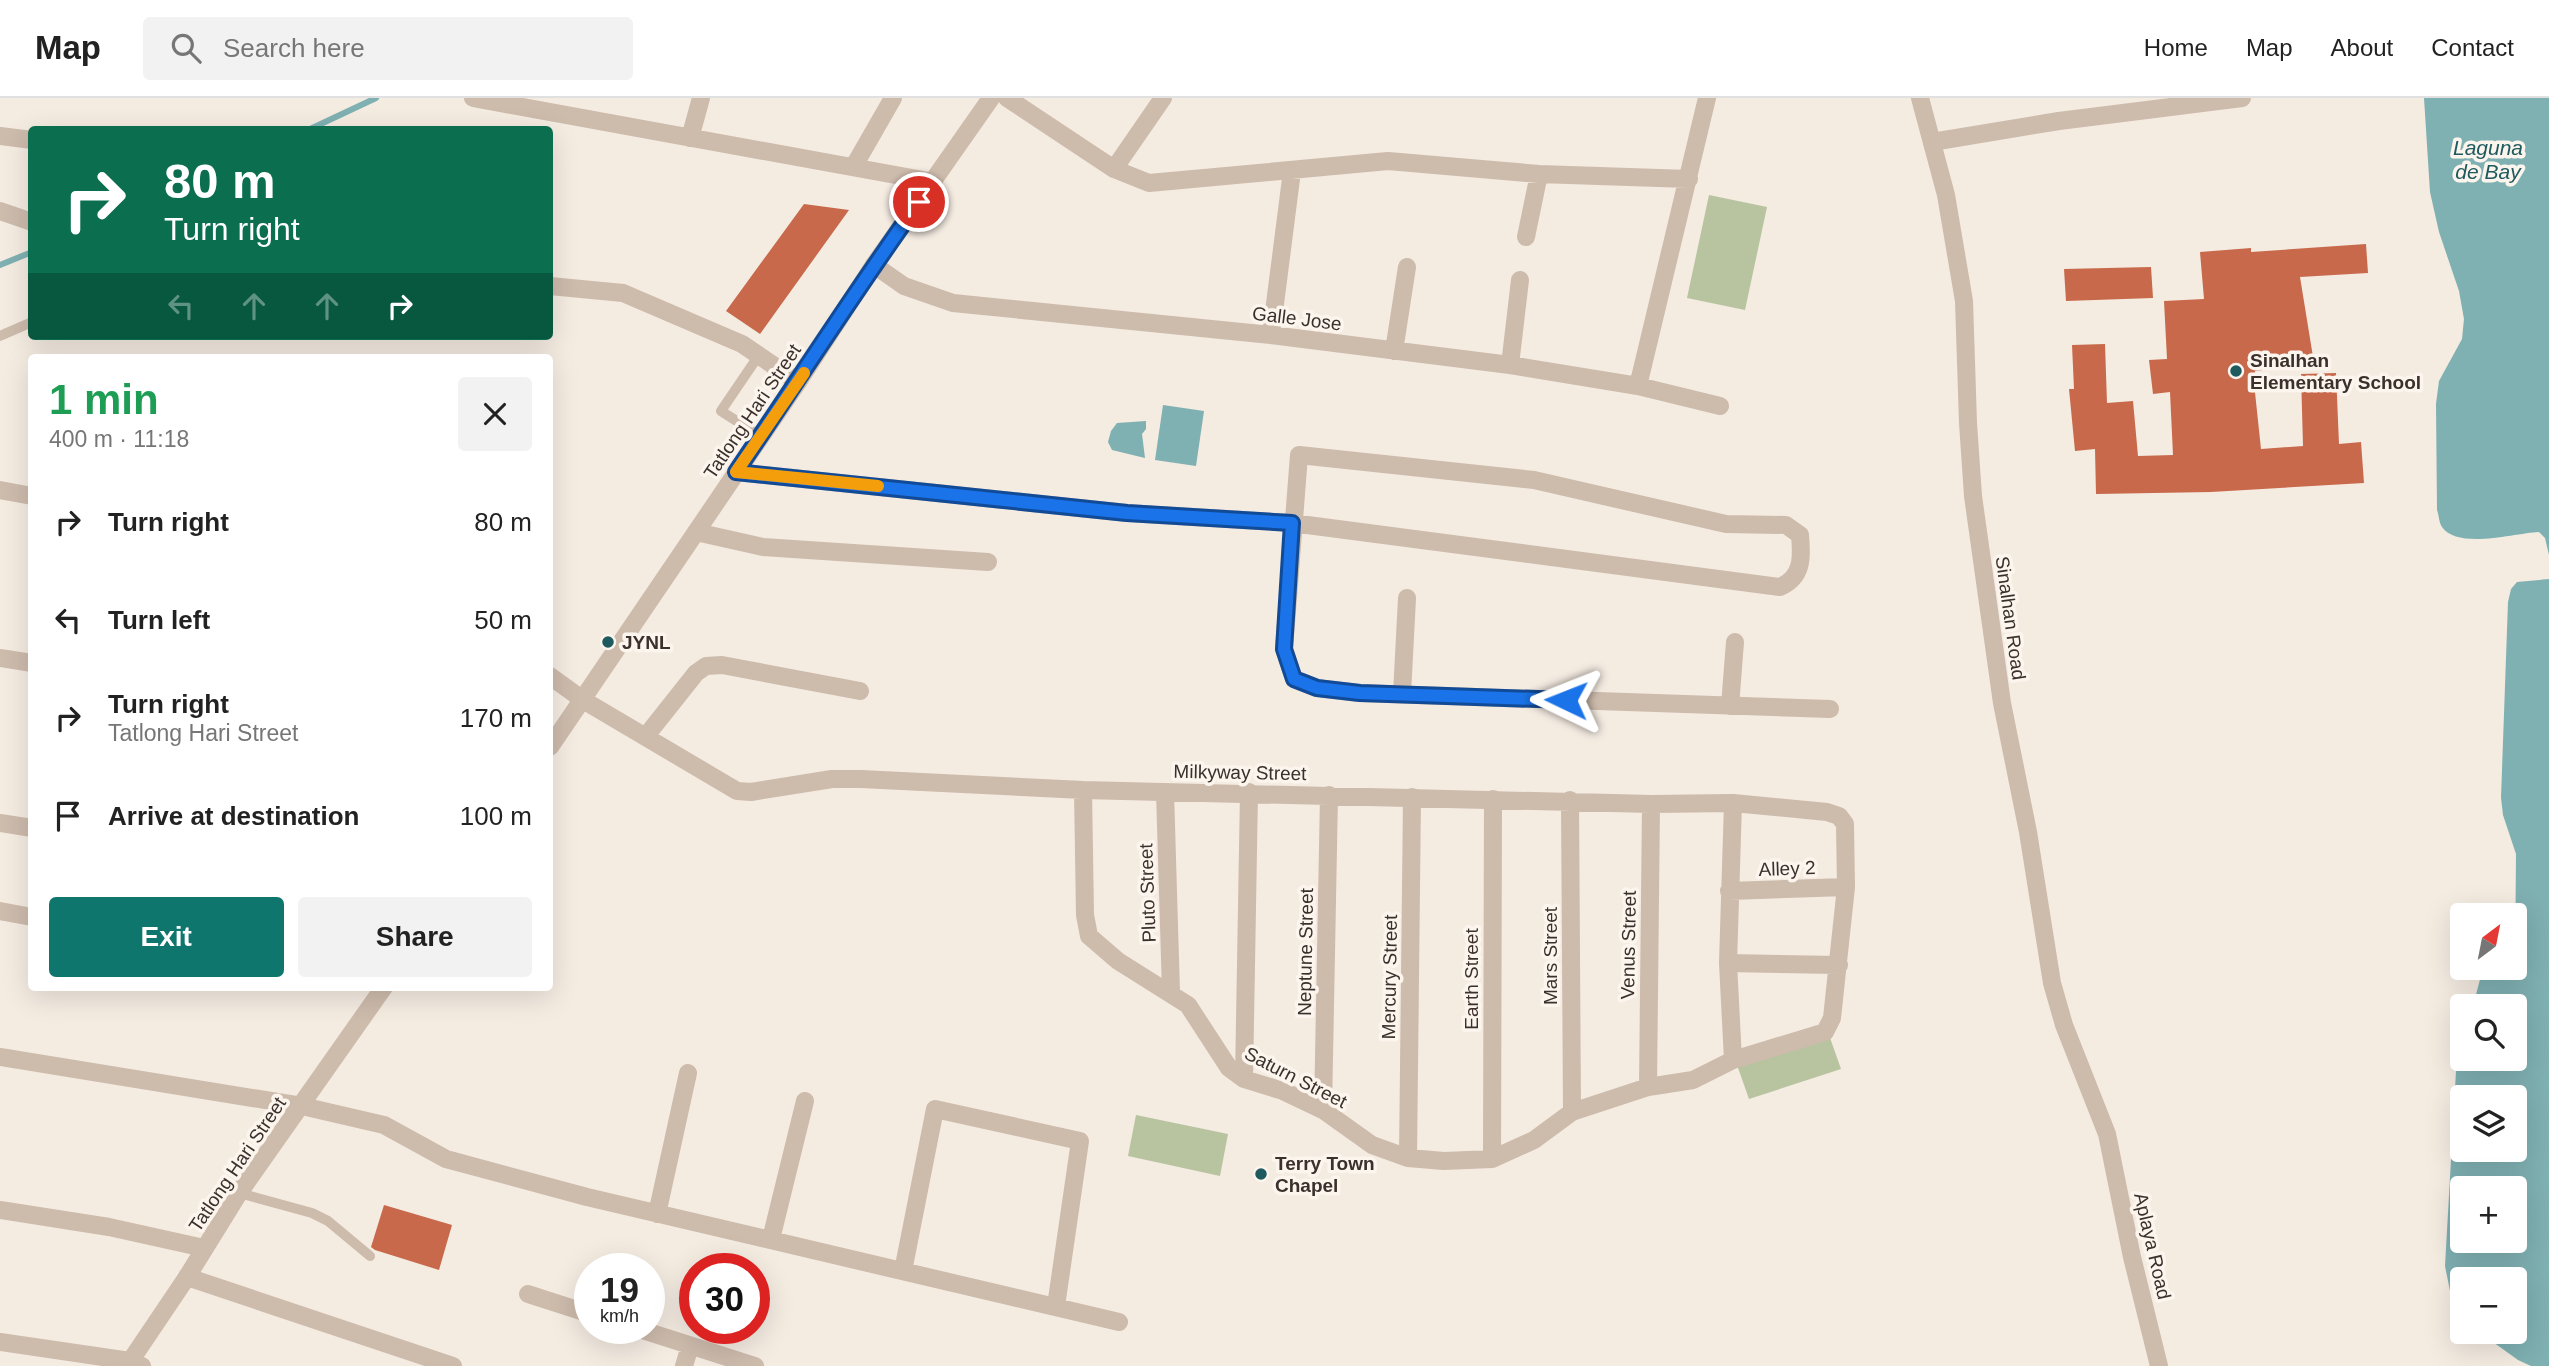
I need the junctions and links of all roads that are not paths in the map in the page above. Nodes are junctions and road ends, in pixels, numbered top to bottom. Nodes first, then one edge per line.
1 (473, 98) edge
2 (701, 98) edge
3 (893, 98) edge
4 (991, 98) edge
5 (1007, 98) edge
6 (1163, 98) edge
7 (1707, 98) edge
8 (1920, 98) edge
9 (2242, 98) edge
10 (0, 136) edge
11 (690, 138) junction
12 (28, 140) edge
13 (1932, 142) junction
14 (854, 166) junction
15 (1114, 169) junction
16 (1292, 171) junction
17 (1539, 174) junction
18 (1689, 179) junction
19 (934, 182) junction
20 (0, 211) edge
21 (28, 221) edge
22 (1526, 237) dead end
23 (874, 265) junction
24 (1407, 267) dead end
25 (1520, 280) dead end
26 (553, 286) edge
27 (28, 324) edge
28 (1271, 335) junction
29 (0, 336) edge
30 (1394, 351) junction
31 (759, 355) junction
32 (1510, 365) junction
33 (798, 382) junction
34 (1638, 386) junction
35 (1720, 406) dead end
36 (760, 436) junction
37 (736, 472) junction
38 (0, 491) edge
39 (28, 495) edge
40 (1292, 523) junction
41 (696, 532) junction
42 (988, 562) dead end
43 (1407, 598) dead end
44 (1735, 642) dead end
45 (0, 658) edge
46 (28, 662) edge
47 (553, 678) edge
48 (860, 691) dead end
49 (1402, 694) junction
50 (583, 700) junction
51 (1730, 706) junction
52 (1830, 709) dead end
53 (646, 736) junction
54 (553, 743) edge
55 (1083, 790) junction
56 (1165, 792) junction
57 (1249, 792) junction
58 (1329, 795) junction
59 (1412, 797) junction
60 (1493, 799) junction
61 (1570, 800) junction
62 (1733, 803) junction
63 (1651, 804) junction
64 (0, 823) edge
65 (28, 827) edge
66 (1846, 887) junction
67 (1729, 891) junction
68 (0, 911) edge
69 (28, 916) edge
70 (1728, 963) junction
71 (1839, 965) junction
72 (381, 991) edge
73 (1171, 992) junction
74 (0, 1057) edge
75 (1733, 1060) junction
76 (688, 1073) dead end
77 (1244, 1079) junction
78 (1648, 1087) junction
79 (805, 1101) dead end
80 (302, 1106) junction
81 (1324, 1111) junction
82 (1572, 1112) junction
83 (2107, 1134) joint
84 (1408, 1158) junction
85 (1492, 1159) junction
86 (239, 1193) junction
87 (0, 1210) edge
88 (657, 1214) junction
89 (771, 1239) junction
90 (204, 1248) junction
91 (370, 1256) dead end
92 (903, 1270) junction
93 (187, 1277) junction
94 (528, 1294) dead end
95 (1056, 1306) junction
96 (574, 1309) edge
97 (1119, 1322) dead end
98 (665, 1338) edge
99 (0, 1342) edge
100 (690, 1346) junction
101 (133, 1365) edge
102 (453, 1366) edge
103 (684, 1366) edge
104 (755, 1366) edge
105 (2159, 1366) edge

1 - 11 street
2 - 11 street
3 - 14 street
4 - 19 street, Tatlong Hari Street
5 - 15 street
6 - 15 street
7 - 18 street
8 - 13 street, Sinalhan Road
9 - 13 street
10 - 12 street
11 - 14 street
13 - 83 street, Sinalhan Road
14 - 19 street
15 - 16 street
16 - 17 street
16 - 28 street
17 - 18 street
17 - 22 street
18 - 34 street
19 - 23 street, Tatlong Hari Street
20 - 21 street
23 - 28 street, Galle Jose
23 - 33 street, Tatlong Hari Street
24 - 30 street
25 - 32 street
26 - 31 street
27 - 29 lane
28 - 30 street, Galle Jose
30 - 32 street, Galle Jose
31 - 33 street
31 - 36 lane
32 - 34 street, Galle Jose
33 - 36 street, Tatlong Hari Street
34 - 35 street, Galle Jose
36 - 37 street, Tatlong Hari Street
37 - 40 street
37 - 41 street, Tatlong Hari Street
38 - 39 street
40 - 40 street
40 - 49 street
41 - 42 street
41 - 50 street, Tatlong Hari Street
43 - 49 street
44 - 51 street
45 - 46 street
47 - 50 street, Milkyway Street
48 - 53 street
49 - 51 street
50 - 53 street, Milkyway Street
50 - 54 street, Tatlong Hari Street
51 - 52 street
53 - 55 street, Milkyway Street
55 - 56 street, Milkyway Street
55 - 73 street, Saturn Street
56 - 57 street, Milkyway Street
56 - 73 street, Pluto Street
57 - 58 street, Milkyway Street
57 - 77 street
58 - 59 street, Milkyway Street
58 - 81 street, Neptune Street
59 - 60 street, Milkyway Street
59 - 84 street, Mercury Street
60 - 61 street, Milkyway Street
60 - 85 street, Earth Street
61 - 63 street, Milkyway Street
61 - 82 street, Mars Street
62 - 63 street, Milkyway Street
62 - 66 street, Milkyway Street
62 - 67 street
63 - 78 street, Venus Street
64 - 65 street
66 - 67 street, Alley 2
66 - 71 street
67 - 70 street
68 - 69 street
70 - 71 street
70 - 75 street
71 - 75 street, Saturn Street
72 - 80 street, Tatlong Hari Street
73 - 77 street, Saturn Street
74 - 80 street
75 - 78 street, Saturn Street
76 - 88 street
77 - 81 street, Saturn Street
78 - 82 street, Saturn Street
79 - 89 street
80 - 86 street, Tatlong Hari Street
80 - 88 street
81 - 84 street, Saturn Street
82 - 85 street, Saturn Street
83 - 105 street, Aplaya Road
84 - 85 street, Saturn Street
86 - 90 street, Tatlong Hari Street
86 - 91 lane
87 - 90 street
88 - 89 street
89 - 92 street
90 - 93 street, Tatlong Hari Street
92 - 95 street
92 - 95 street
93 - 101 street, Tatlong Hari Street
93 - 102 street
94 - 96 street
95 - 97 street
98 - 100 street
99 - 101 street
100 - 103 street
100 - 104 street

